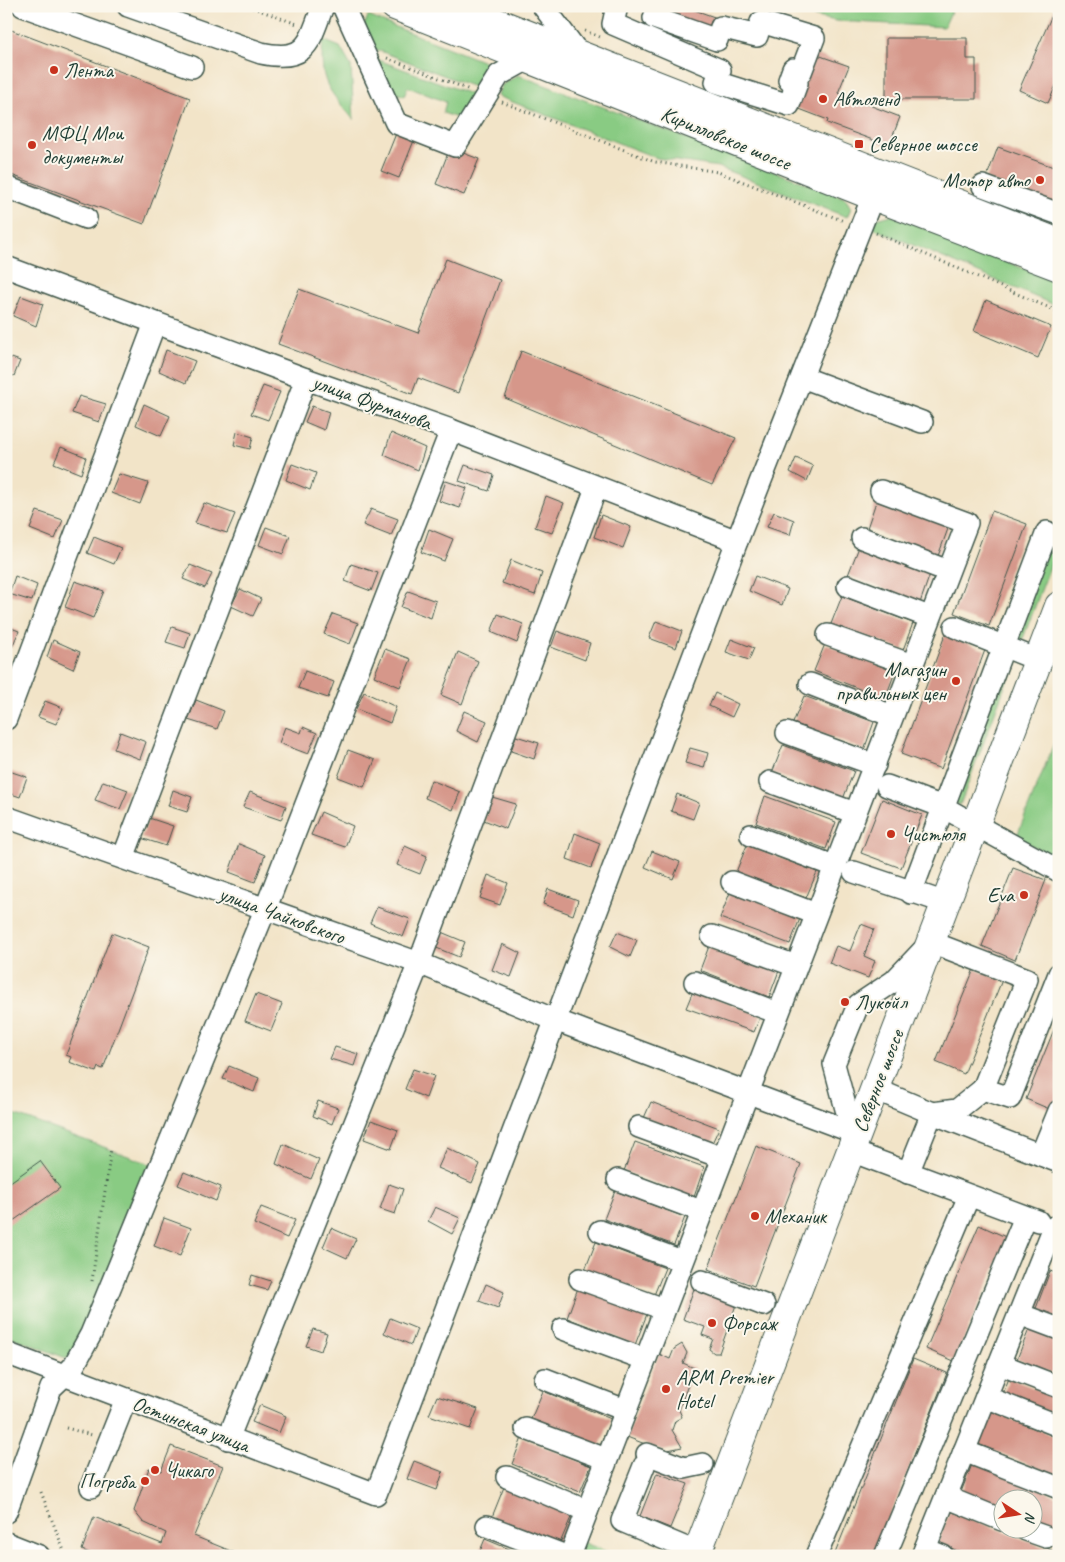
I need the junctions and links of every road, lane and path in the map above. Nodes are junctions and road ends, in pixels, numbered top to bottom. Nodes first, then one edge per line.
1 (23, 6) edge
2 (128, 6) edge
3 (323, 6) edge
4 (343, 6) edge
5 (396, 6) edge
6 (455, 6) edge
7 (543, 6) edge
8 (617, 6) edge
9 (658, 6) edge
10 (66, 13) edge
11 (361, 48) junction
12 (580, 54) junction
13 (526, 60) junction
14 (192, 67) dead end
15 (485, 96) junction
16 (722, 97) junction
17 (983, 186) dead end
18 (6, 187) edge
19 (873, 196) junction
20 (1059, 214) edge
21 (86, 218) dead end
22 (862, 227) junction
23 (1059, 243) edge
24 (1059, 267) edge
25 (8, 271) edge
26 (1059, 312) edge
27 (156, 323) junction
28 (802, 377) junction
29 (306, 379) junction
30 (922, 422) dead end
31 (451, 430) junction
32 (596, 488) junction
33 (881, 491) dead end
34 (1047, 532) dead end
35 (862, 538) dead end
36 (737, 541) junction
37 (948, 571) junction
38 (848, 586) dead end
39 (1059, 606) edge
40 (929, 617) junction
41 (955, 627) dead end
42 (828, 635) dead end
43 (1004, 647) junction
44 (1038, 660) junction
45 (912, 665) junction
46 (810, 684) dead end
47 (892, 716) junction
48 (6, 719) edge
49 (787, 733) dead end
50 (875, 766) junction
51 (770, 782) dead end
52 (887, 786) dead end
53 (943, 807) junction
54 (855, 813) junction
55 (6, 817) edge
56 (976, 825) junction
57 (751, 835) dead end
58 (123, 858) junction
59 (844, 869) junction
60 (1059, 871) edge
61 (732, 882) dead end
62 (911, 893) junction
63 (946, 904) junction
64 (266, 910) junction
65 (816, 914) junction
66 (712, 936) dead end
67 (931, 942) junction
68 (419, 963) junction
69 (796, 966) junction
70 (1059, 974) edge
71 (695, 982) dead end
72 (778, 1013) junction
73 (555, 1020) junction
74 (875, 1089) junction
75 (983, 1089) junction
76 (748, 1093) junction
77 (1059, 1111) edge
78 (932, 1113) junction
79 (639, 1127) dead end
80 (858, 1134) junction
81 (111, 1149) dead end
82 (723, 1158) junction
83 (1050, 1159) edge
84 (908, 1172) junction
85 (618, 1180) dead end
86 (969, 1196) junction
87 (701, 1210) junction
88 (1025, 1217) junction
89 (1056, 1228) edge
90 (600, 1232) dead end
91 (682, 1261) junction
92 (580, 1280) dead end
93 (702, 1281) dead end
94 (91, 1283) dead end
95 (664, 1309) junction
96 (789, 1314) junction
97 (1019, 1314) junction
98 (563, 1329) dead end
99 (1059, 1329) edge
100 (6, 1353) edge
101 (644, 1359) junction
102 (999, 1364) junction
103 (62, 1376) junction
104 (545, 1379) dead end
105 (1059, 1387) edge
106 (986, 1397) junction
107 (126, 1399) junction
108 (625, 1410) junction
109 (1059, 1426) edge
110 (66, 1428) dead end
111 (526, 1428) dead end
112 (96, 1436) dead end
113 (228, 1439) junction
114 (964, 1451) junction
115 (606, 1459) junction
116 (728, 1474) junction
117 (506, 1477) dead end
118 (91, 1486) dead end
119 (1059, 1488) edge
120 (42, 1492) dead end
121 (946, 1497) junction
122 (587, 1511) junction
123 (6, 1512) edge
124 (992, 1516) edge
125 (487, 1526) dead end
126 (1042, 1536) edge
127 (1046, 1538) dead end
128 (6, 1543) edge
129 (930, 1553) edge
130 (697, 1554) edge
131 (38, 1556) edge
132 (66, 1556) edge
133 (566, 1556) edge
134 (570, 1556) edge
135 (816, 1556) edge
136 (885, 1556) edge

1 - 10 street
2 - 3 street
4 - 11 street
5 - 13 main road, Кирилловское шоссе
6 - 12 main road, Кирилловское шоссе
7 - 12 street
8 - 16 street
9 - 16 street
10 - 14 street
11 - 15 path
11 - 15 street
12 - 16 main road, Кирилловское шоссе
13 - 15 street
13 - 19 main road, Кирилловское шоссе
15 - 22 path
16 - 23 main road, Кирилловское шоссе
17 - 20 street
18 - 21 street
19 - 22 street
19 - 24 main road, Кирилловское шоссе
22 - 26 path
22 - 28 street
25 - 27 street, улица Фурманова
27 - 29 street, улица Фурманова
27 - 48 street
28 - 30 street
28 - 36 street
29 - 31 street, улица Фурманова
29 - 58 street
31 - 32 street, улица Фурманова
31 - 64 street
32 - 36 street, улица Фурманова
32 - 68 street
33 - 37 street
34 - 43 street
35 - 37 street
36 - 73 street
37 - 40 street
38 - 40 street
39 - 44 main road, Северное шоссе
40 - 45 street
41 - 43 street
42 - 45 street
43 - 44 street
43 - 53 street
44 - 56 main road, Северное шоссе
45 - 47 street
46 - 47 street
47 - 50 street
49 - 50 street
50 - 54 street
51 - 54 street
52 - 53 street
53 - 56 street
53 - 62 street
54 - 59 street
55 - 58 street, улица Чайковского
56 - 60 street
56 - 63 main road, Северное шоссе
57 - 59 street
58 - 64 street, улица Чайковского
59 - 62 street
59 - 65 street
61 - 65 street
62 - 63 street
63 - 67 main road, Северное шоссе
64 - 68 street, улица Чайковского
64 - 103 street
65 - 69 street
66 - 69 street
67 - 74 main road, Северное шоссе
67 - 75 street
67 - 80 street
68 - 73 street, улица Чайковского
68 - 113 street
69 - 72 street
70 - 75 street
71 - 72 street
72 - 76 street
73 - 76 street, улица Чайковского
73 - 113 street, Остинская улица
74 - 78 street
74 - 80 main road, Северное шоссе
75 - 78 street
76 - 80 street, улица Чайковского
76 - 82 street
77 - 83 street
78 - 83 street
78 - 84 street
79 - 82 street
80 - 84 street
80 - 96 main road, Северное шоссе
81 - 94 path
82 - 87 street
84 - 86 street
85 - 87 street
86 - 88 street
86 - 135 street
87 - 91 street
88 - 89 street
88 - 136 street
89 - 97 street
90 - 91 street
91 - 95 street
92 - 95 street
93 - 96 street
95 - 101 street
96 - 116 main road, Северное шоссе
97 - 99 street
97 - 102 street
98 - 101 street
100 - 103 street, Остинская улица
101 - 108 street
102 - 105 street
102 - 106 street
103 - 107 street, Остинская улица
103 - 123 street
104 - 108 street
106 - 109 street
106 - 114 street
107 - 113 street, Остинская улица
107 - 118 street
108 - 115 street
110 - 112 path
111 - 115 street
114 - 119 street
114 - 121 street
115 - 122 street
116 - 130 main road, Северное шоссе
116 - 130 street
117 - 122 street
120 - 132 path
121 - 124 street
121 - 129 street
122 - 134 street
125 - 133 street
126 - 127 street
128 - 131 street

